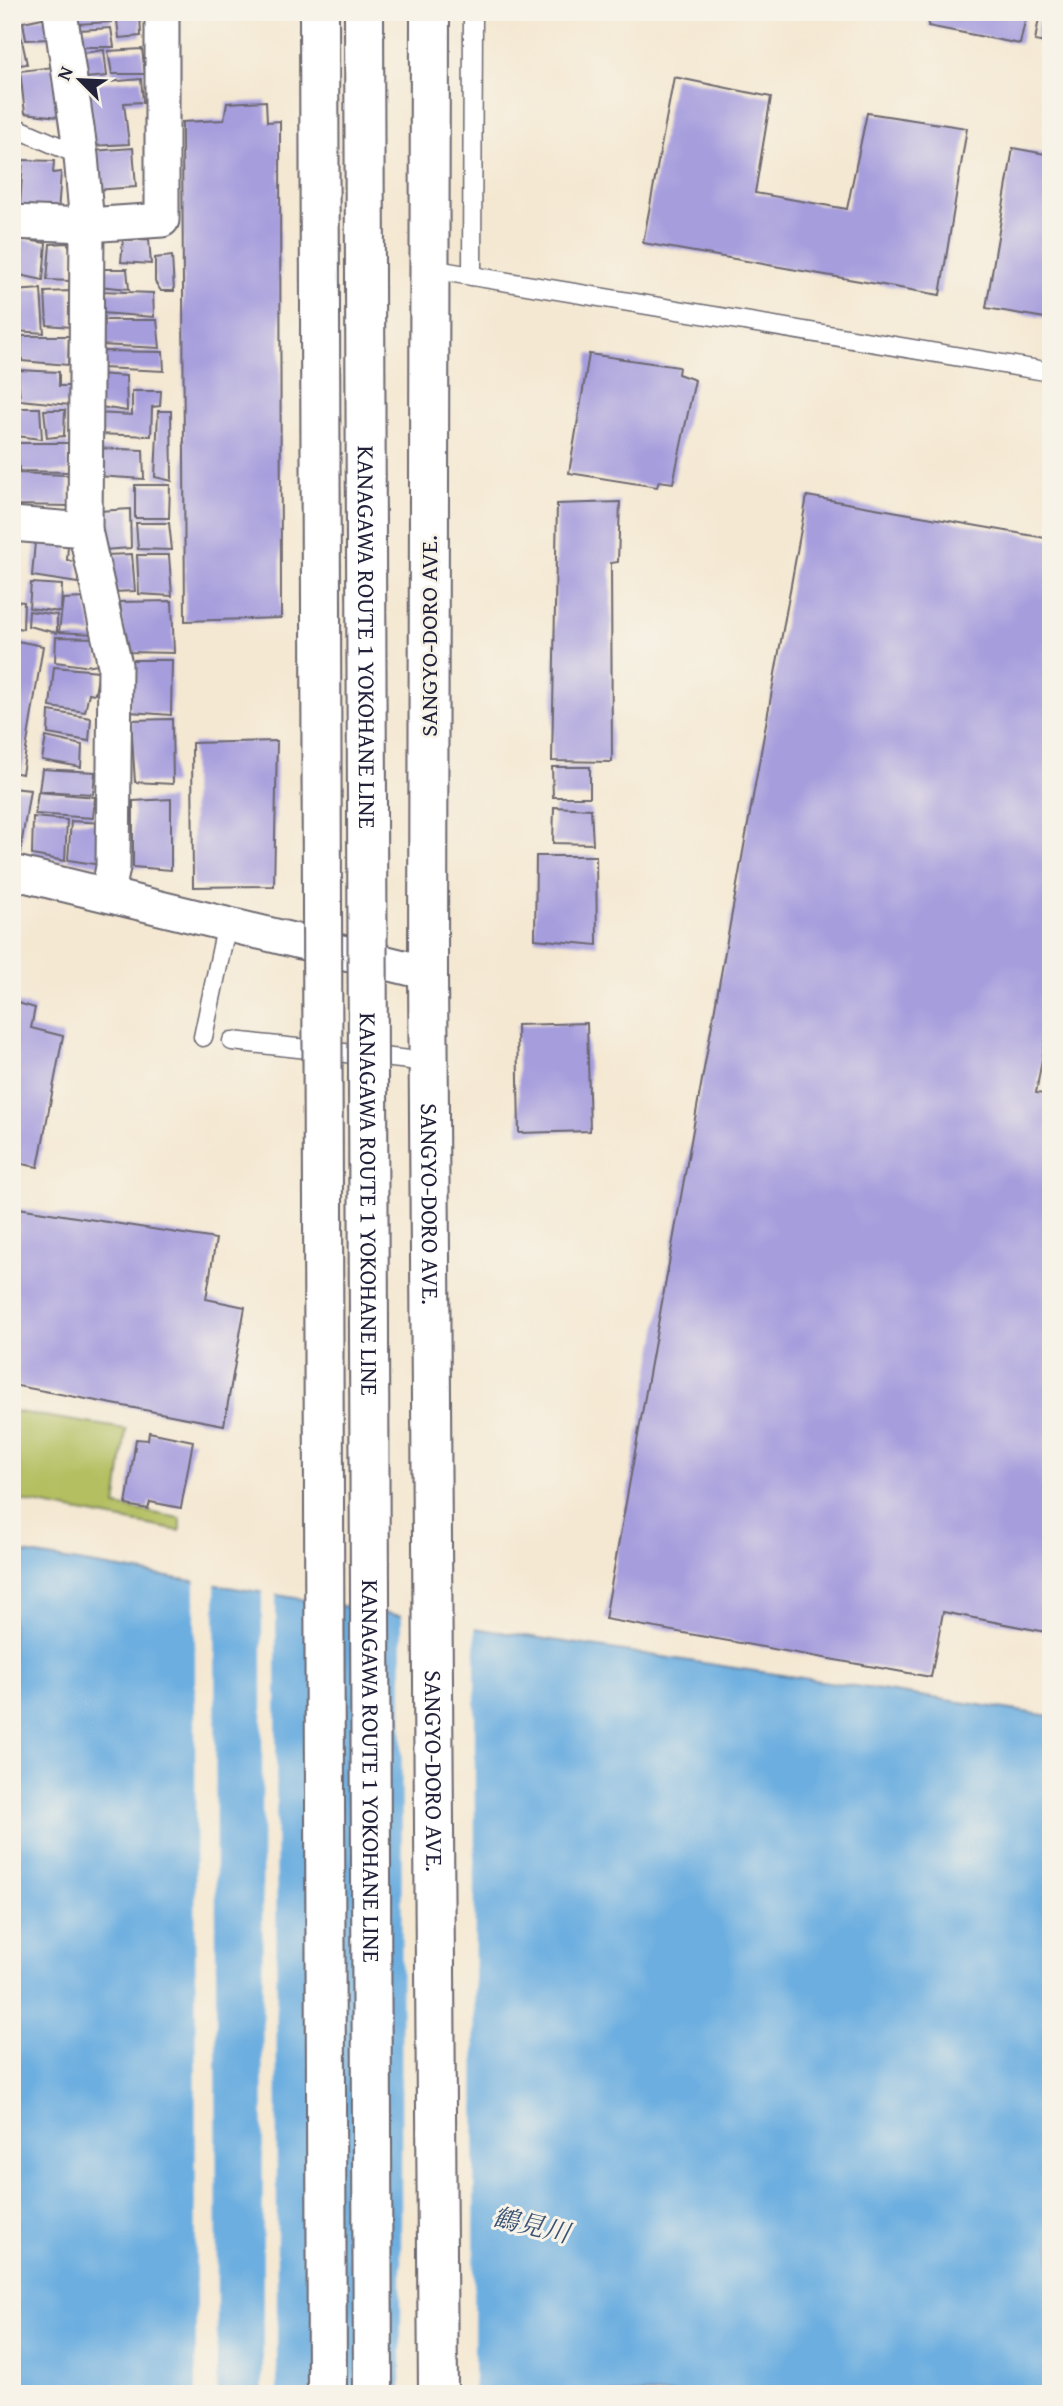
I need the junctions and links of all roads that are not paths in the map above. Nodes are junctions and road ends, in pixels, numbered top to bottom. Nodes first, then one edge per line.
1 (60, 12) edge
2 (162, 12) edge
3 (319, 12) edge
4 (364, 12) edge
5 (430, 12) edge
6 (473, 12) edge
7 (12, 126) edge
8 (80, 156) junction
9 (12, 222) edge
10 (87, 225) junction
11 (430, 269) junction
12 (472, 276) junction
13 (1051, 372) edge
14 (12, 524) edge
15 (85, 530) junction
16 (12, 872) edge
17 (108, 893) junction
18 (227, 923) junction
19 (428, 972) junction
20 (203, 1037) dead end
21 (232, 1041) dead end
22 (429, 1062) junction
23 (327, 2394) edge
24 (373, 2394) edge
25 (438, 2394) edge

1 - 8 street
2 - 10 street
3 - 23 main road, KANAGAWA ROUTE 1 YOKOHANE LINE, bridge
4 - 24 main road, KANAGAWA ROUTE 1 YOKOHANE LINE, bridge
5 - 11 main road, SANGYO-DORO AVE.
6 - 12 lane
7 - 8 lane
8 - 10 street
9 - 10 street
10 - 15 street
11 - 12 lane
11 - 19 main road, SANGYO-DORO AVE.
12 - 13 lane
14 - 15 street
15 - 17 street
16 - 17 street
17 - 18 street
18 - 19 street
18 - 20 lane
19 - 22 main road, SANGYO-DORO AVE.
21 - 22 lane
22 - 25 main road, SANGYO-DORO AVE.

